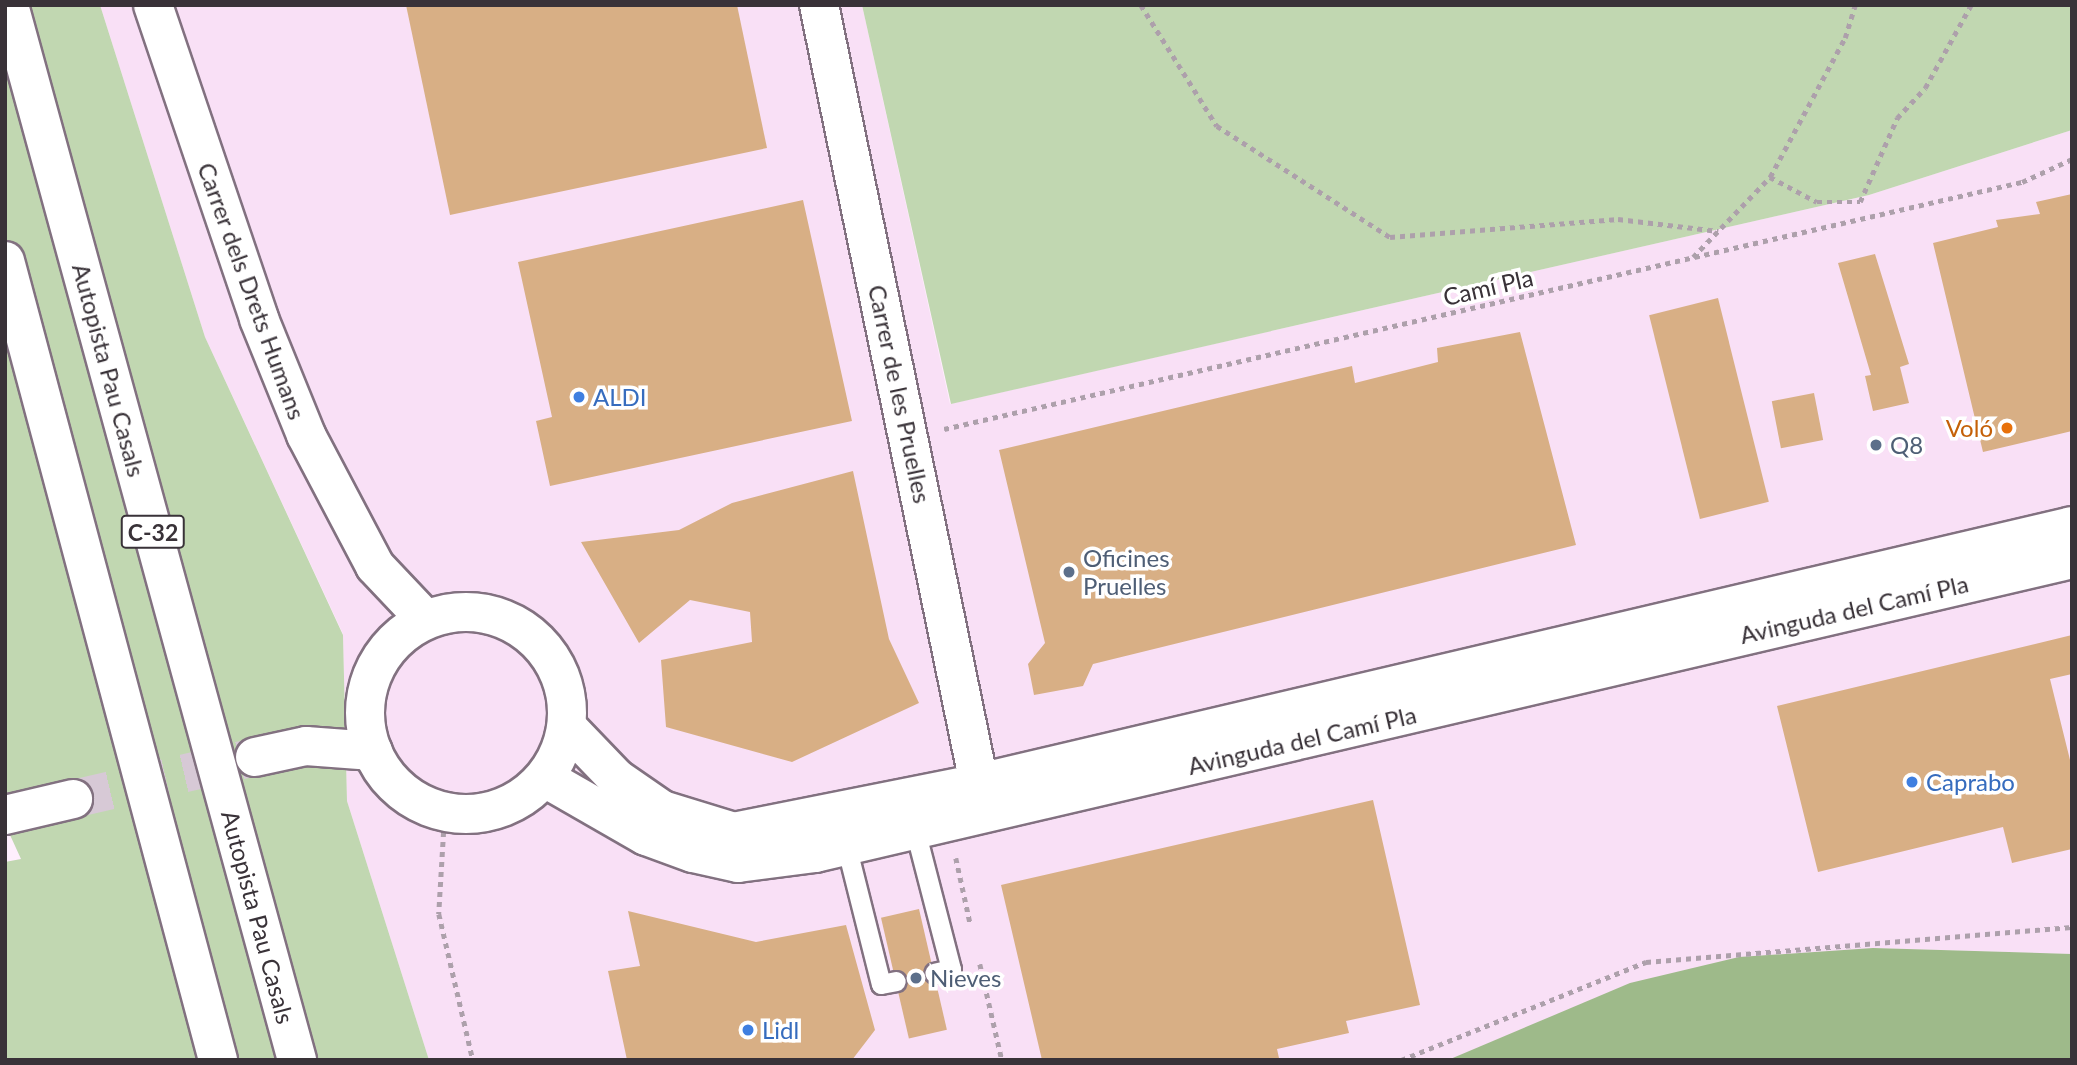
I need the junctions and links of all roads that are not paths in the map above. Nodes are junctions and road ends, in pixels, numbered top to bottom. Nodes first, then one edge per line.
1 (9, 5) edge
2 (153, 5) edge
3 (819, 5) edge
4 (5, 261) edge
5 (2072, 526) edge
6 (2072, 559) edge
7 (375, 566) junction
8 (426, 620) junction
9 (385, 652) junction
10 (365, 705) junction
11 (567, 727) junction
12 (306, 746) junction
13 (373, 751) junction
14 (255, 757) tunnel mouth
15 (545, 778) junction
16 (979, 783) junction
17 (73, 799) tunnel mouth
18 (5, 815) edge
19 (915, 830) junction
20 (846, 845) junction
21 (934, 973) dead end
22 (895, 981) dead end
23 (218, 1060) edge
24 (297, 1060) edge

1 - 24 main road, Autopista Pau Casals / C-32
2 - 7 main road, Carrer dels Drets Humans
3 - 16 main road, Carrer de les Pruelles
4 - 23 main road, C-32
5 - 16 main road, Avinguda del Camí Pla
6 - 19 main road, Avinguda del Camí Pla
7 - 8 main road, Carrer dels Drets Humans
7 - 9 main road, Carrer dels Drets Humans
8 - 9 main road
8 - 11 main road
9 - 10 main road
10 - 12 main road
10 - 13 main road
11 - 15 main road
11 - 16 main road, Avinguda del Camí Pla
12 - 13 main road
12 - 14 main road
13 - 15 main road
15 - 20 main road, Avinguda del Camí Pla
17 - 18 main road
19 - 20 main road, Avinguda del Camí Pla
19 - 21 lane
20 - 22 lane

